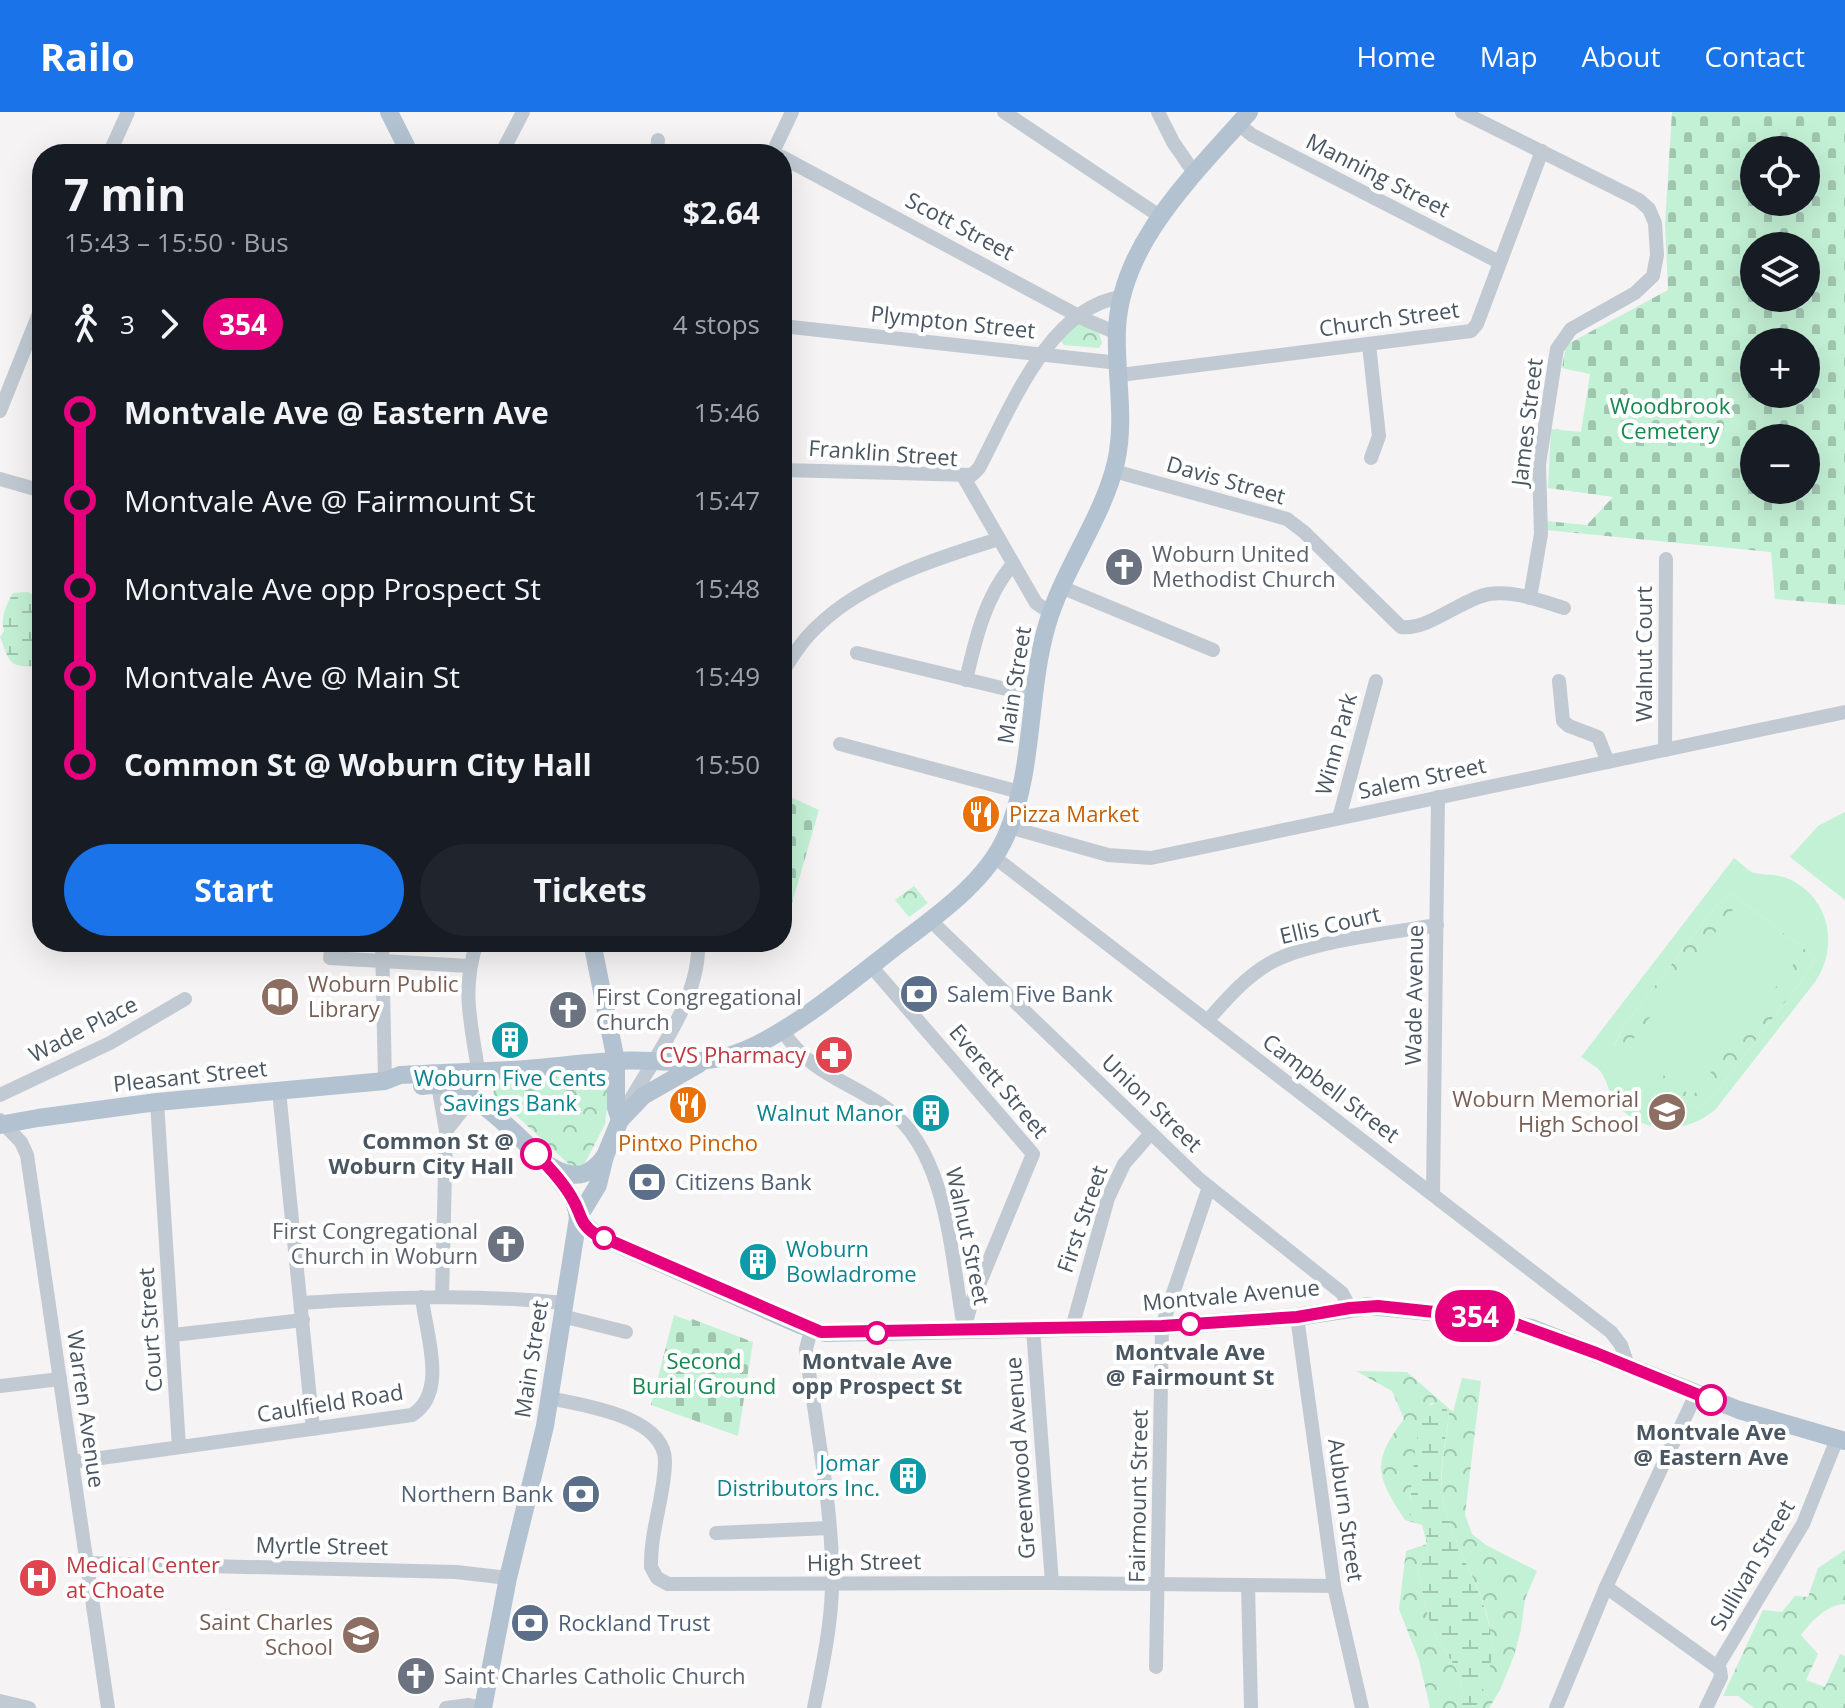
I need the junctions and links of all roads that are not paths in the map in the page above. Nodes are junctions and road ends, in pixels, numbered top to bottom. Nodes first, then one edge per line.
1 (128, 112) edge
2 (389, 112) edge
3 (523, 112) edge
4 (792, 112) edge
5 (1004, 112) edge
6 (1158, 112) edge
7 (1462, 112) edge
8 (1244, 118) edge
9 (114, 144) edge
10 (405, 144) edge
11 (506, 144) edge
12 (780, 144) edge
13 (1542, 151) junction
14 (792, 163) edge
15 (1195, 174) junction
16 (1161, 217) junction
17 (1499, 262) junction
18 (1121, 297) junction
19 (1078, 315) junction
20 (792, 327) edge
21 (32, 331) edge
22 (1117, 333) junction
23 (1369, 345) junction
24 (1044, 354) junction
25 (1120, 369) junction
26 (0, 411) edge
27 (1371, 458) dead end
28 (792, 470) edge
29 (1114, 471) junction
30 (963, 476) junction
31 (0, 479) edge
32 (32, 488) edge
33 (999, 539) junction
34 (1666, 559) dead end
35 (1013, 564) junction
36 (1061, 587) junction
37 (1530, 598) junction
38 (1564, 608) dead end
39 (1051, 613) junction
40 (1213, 650) dead end
41 (857, 653) dead end
42 (792, 658) edge
43 (966, 680) junction
44 (1376, 681) dead end
45 (1559, 681) dead end
46 (1035, 696) junction
47 (1845, 712) edge
48 (840, 744) dead end
49 (1665, 750) junction
50 (1608, 762) junction
51 (1020, 792) junction
52 (1438, 797) junction
53 (1339, 818) junction
54 (1009, 827) junction
55 (993, 856) junction
56 (930, 920) junction
57 (1437, 925) junction
58 (331, 952) edge
59 (381, 952) edge
60 (474, 952) edge
61 (594, 952) edge
62 (698, 952) edge
63 (381, 961) junction
64 (469, 966) junction
65 (871, 966) junction
66 (185, 999) dead end
67 (1207, 1021) junction
68 (782, 1030) junction
69 (616, 1061) junction
70 (651, 1062) junction
71 (700, 1063) junction
72 (478, 1070) junction
73 (507, 1070) junction
74 (385, 1081) junction
75 (438, 1085) junction
76 (279, 1091) junction
77 (0, 1095) edge
78 (472, 1098) junction
79 (157, 1102) junction
80 (620, 1120) junction
81 (1, 1124) edge
82 (446, 1131) junction
83 (1151, 1133) junction
84 (605, 1156) junction
85 (546, 1163) junction
86 (1209, 1187) junction
87 (1433, 1194) junction
88 (578, 1218) junction
89 (422, 1297) junction
90 (442, 1297) junction
91 (301, 1303) junction
92 (1350, 1308) junction
93 (563, 1310) junction
94 (1297, 1317) junction
95 (303, 1320) junction
96 (1162, 1326) junction
97 (1072, 1328) junction
98 (1033, 1329) junction
99 (811, 1330) junction
100 (964, 1330) junction
101 (626, 1332) dead end
102 (173, 1335) junction
103 (1628, 1366) junction
104 (60, 1379) junction
105 (0, 1386) edge
106 (1696, 1394) junction
107 (549, 1398) junction
108 (313, 1429) junction
109 (1841, 1440) edge
110 (179, 1447) junction
111 (72, 1462) junction
112 (829, 1528) junction
113 (716, 1533) dead end
114 (86, 1563) junction
115 (508, 1578) junction
116 (1052, 1583) junction
117 (1159, 1583) junction
118 (832, 1585) junction
119 (1248, 1585) junction
120 (1334, 1586) junction
121 (1606, 1587) junction
122 (1156, 1667) dead end
123 (1717, 1667) junction
124 (0, 1701) edge
125 (29, 1708) edge
126 (108, 1708) edge
127 (446, 1708) edge
128 (483, 1708) edge
129 (814, 1708) edge
130 (1251, 1708) edge
131 (1362, 1708) edge
132 (1556, 1708) edge
133 (1706, 1708) edge

1 - 9 street
2 - 10 main road
3 - 11 street
4 - 12 street, Scott Street
5 - 16 street
6 - 15 street
7 - 13 street
8 - 15 main road, Main Street
8 - 17 street, Manning Street
13 - 17 street, Church Street
13 - 37 street, James Street
14 - 19 street, Scott Street
15 - 16 main road, Main Street
16 - 18 main road, Main Street
17 - 23 street, Church Street
18 - 19 street
18 - 22 main road, Main Street
19 - 22 street, Scott Street
19 - 24 street
20 - 24 street, Plympton Street
21 - 26 street
22 - 25 main road, Main Street
23 - 25 street, Church Street
23 - 27 street
24 - 25 street, Plympton Street
24 - 30 street
25 - 29 main road, Main Street
28 - 30 street, Franklin Street
29 - 36 main road, Main Street
29 - 37 street, Davis Street
30 - 33 street, Franklin Street
31 - 32 street
33 - 35 street, Franklin Street
33 - 42 street
34 - 49 street, Walnut Court
35 - 39 street, Franklin Street
35 - 43 street
36 - 39 main road, Main Street
36 - 40 street
37 - 38 street, Davis Street
39 - 46 main road, Main Street
41 - 43 street
43 - 46 street
44 - 53 street, Winn Park
45 - 50 street
46 - 51 main road, Main Street
47 - 49 street, Salem Street
48 - 51 street
49 - 50 street, Salem Street
50 - 52 street, Salem Street
51 - 54 main road, Main Street
52 - 53 street, Salem Street
52 - 57 street, Wade Avenue
53 - 54 street, Salem Street
54 - 55 main road, Main Street
55 - 56 main road, Main Street
55 - 67 street, Campbell Street
56 - 65 main road, Main Street
56 - 83 street, Union Street
57 - 67 street, Ellis Court
57 - 87 street, Wade Avenue
58 - 63 street
59 - 63 street
60 - 64 street
61 - 69 main road
62 - 70 street
63 - 64 street
63 - 74 street
64 - 72 street
65 - 68 main road, Main Street
65 - 100 street, Everett Street
66 - 77 street, Wade Place
67 - 87 street, Campbell Street
68 - 71 main road, Main Street
68 - 100 street, Walnut Street
69 - 70 main road, Main Street
69 - 73 main road, Pleasant Street
69 - 80 main road
70 - 71 main road, Main Street
70 - 80 street
71 - 80 main road, Main Street
72 - 73 main road, Pleasant Street
72 - 74 main road, Pleasant Street
73 - 78 main road
74 - 75 main road, Pleasant Street
74 - 76 main road, Pleasant Street
75 - 78 main road, Pleasant Street
75 - 82 street
76 - 79 main road, Pleasant Street
76 - 91 street
78 - 82 street
78 - 85 main road
79 - 81 main road, Pleasant Street
79 - 102 street, Court Street
80 - 84 main road, Main Street
81 - 104 street, Warren Avenue
82 - 90 street
83 - 86 street, Union Street
83 - 97 street, First Street
84 - 85 main road
84 - 88 main road, Main Street
85 - 88 main road
86 - 92 street, Union Street
86 - 96 street, Fairmount Street
87 - 103 street, Campbell Street
88 - 93 main road, Main Street
88 - 99 main road, Montvale Avenue
89 - 90 street
89 - 91 street
89 - 108 street, Caulfield Road
90 - 93 street
91 - 95 street
92 - 94 main road, Montvale Avenue
92 - 103 main road, Montvale Avenue
93 - 101 street
93 - 107 main road, Main Street
94 - 96 main road, Montvale Avenue
94 - 120 street, Auburn Street
95 - 102 street
95 - 108 street
96 - 97 main road, Montvale Avenue
96 - 117 street, Fairmount Street
97 - 98 main road, Montvale Avenue
98 - 100 main road, Montvale Avenue
98 - 116 street, Greenwood Avenue
99 - 100 main road, Montvale Avenue
99 - 112 street
102 - 110 street, Court Street
103 - 106 main road, Montvale Avenue
104 - 105 street
104 - 111 street, Warren Avenue
106 - 109 main road, Montvale Avenue
106 - 121 street
107 - 115 main road, Main Street
107 - 118 street, High Street
108 - 110 street, Caulfield Road
109 - 123 street, Sullivan Street
110 - 111 street
111 - 114 street, Warren Avenue
112 - 113 street
112 - 118 street
114 - 115 street, Myrtle Street
114 - 126 street, Warren Avenue
115 - 128 main road, Main Street
116 - 117 street, High Street
116 - 118 street, High Street
117 - 119 street, High Street
117 - 122 street, Fairmount Street
118 - 129 street
119 - 120 street, High Street
119 - 130 street
120 - 131 street, Auburn Street
121 - 123 street
121 - 132 street
123 - 133 street, Sullivan Street
124 - 125 street
127 - 128 street

